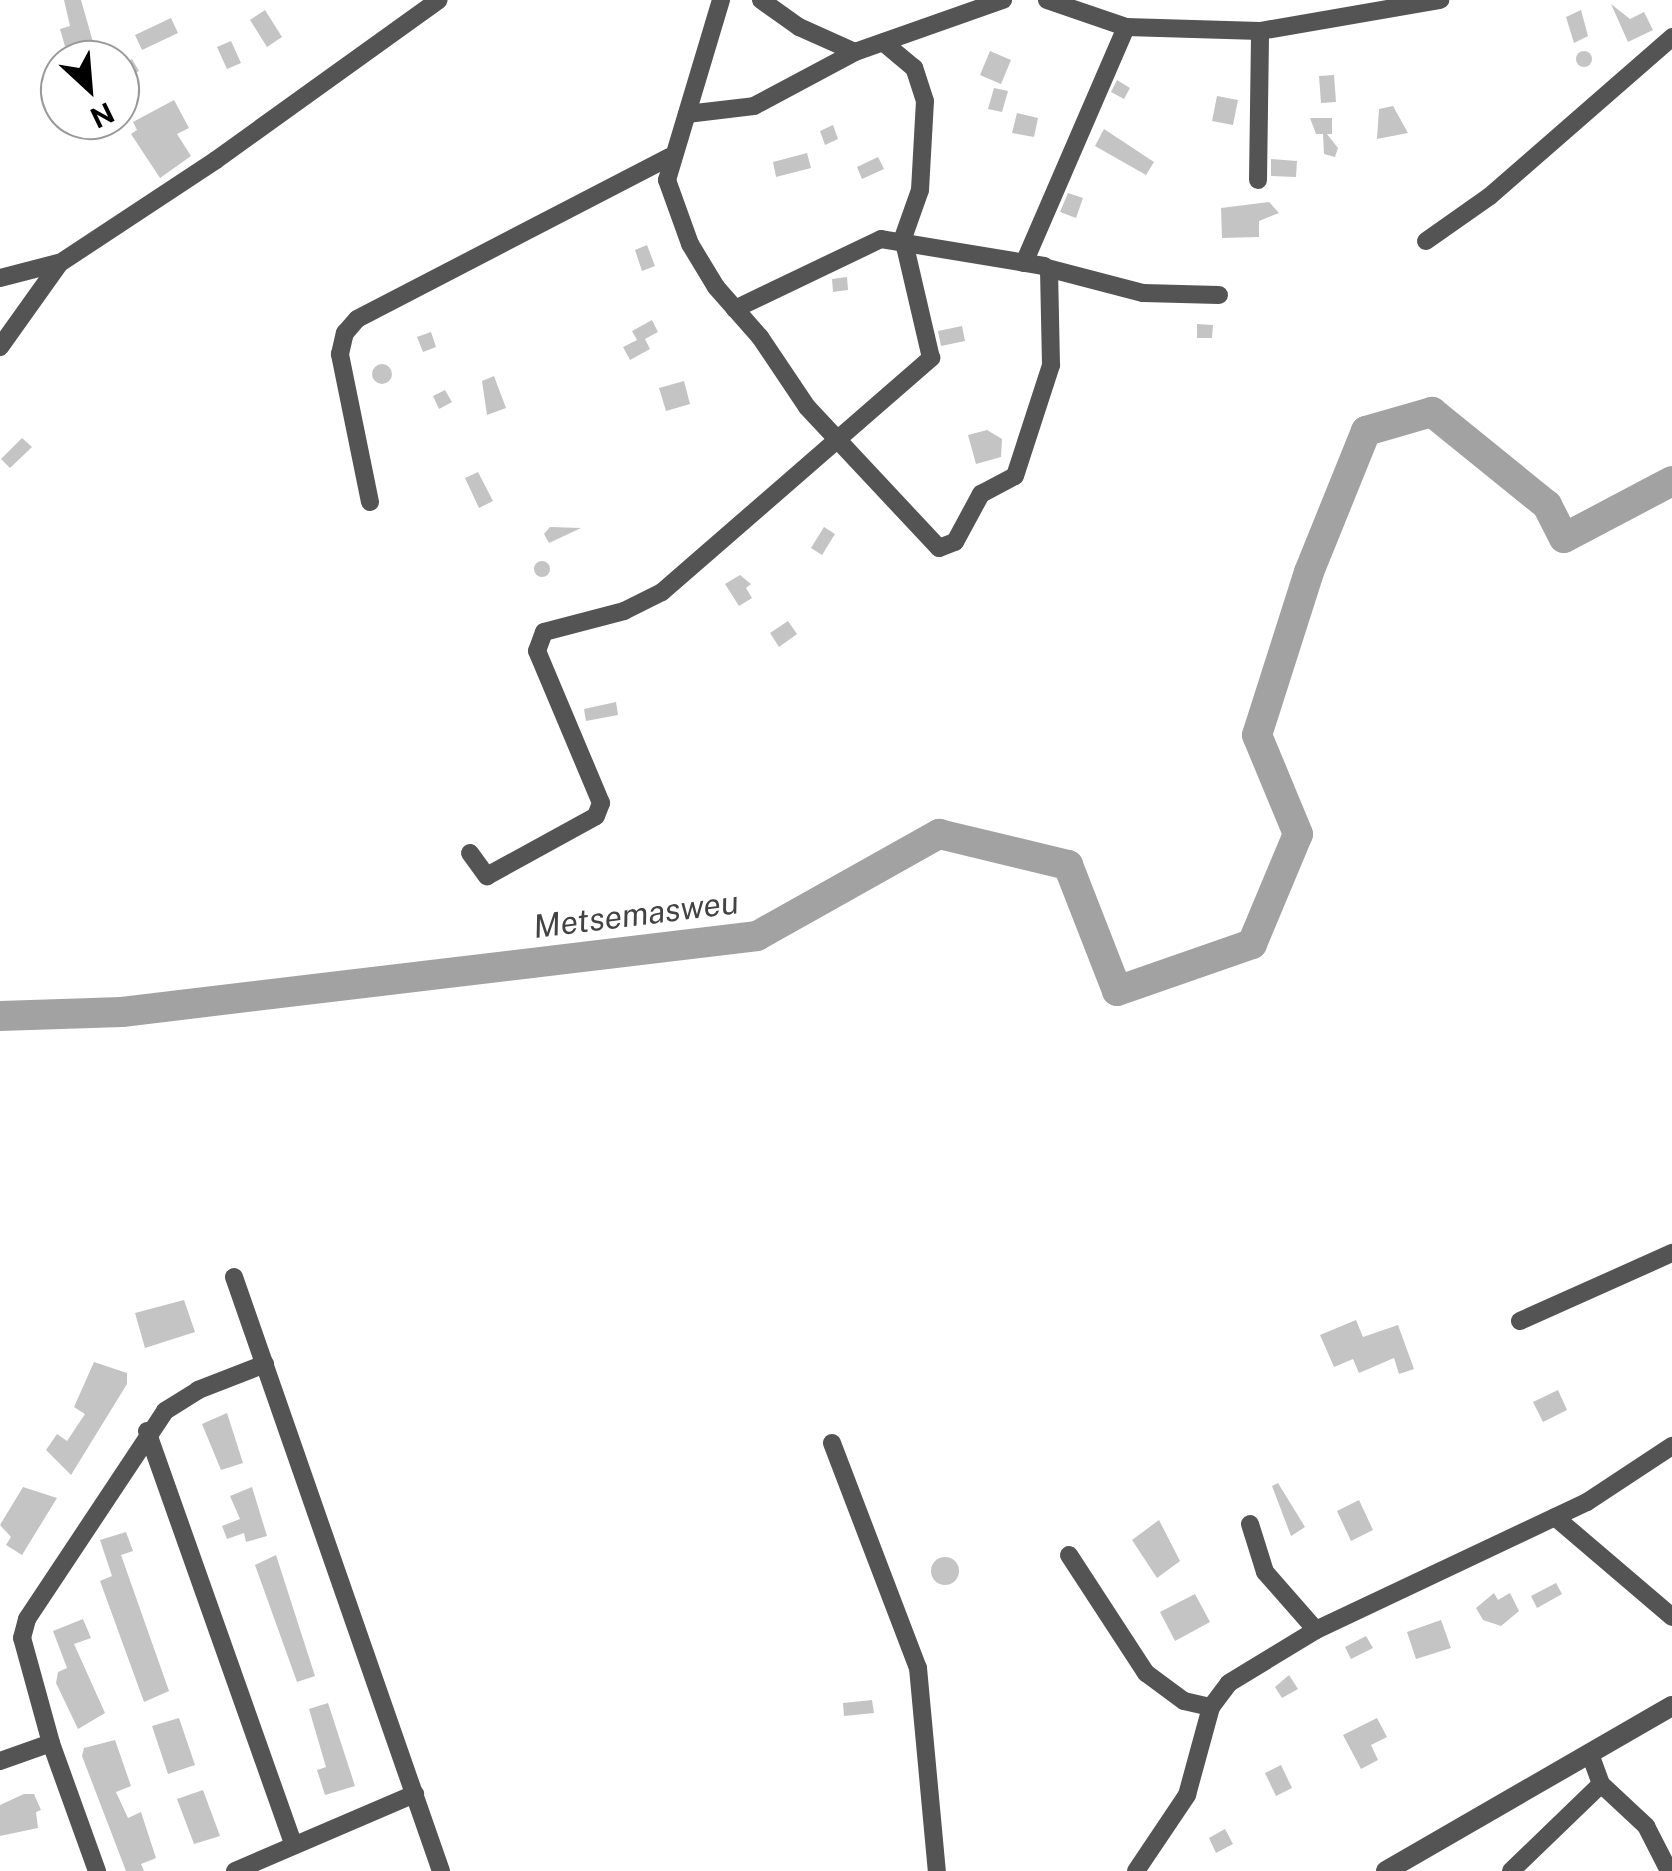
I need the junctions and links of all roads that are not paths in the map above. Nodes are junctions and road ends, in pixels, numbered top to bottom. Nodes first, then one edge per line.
1 (439, 0) edge
2 (721, 0) edge
3 (761, 0) edge
4 (1003, 0) edge
5 (1047, 0) edge
6 (1440, 0) edge
7 (1126, 26) junction
8 (1260, 31) junction
9 (1672, 36) edge
10 (883, 42) junction
11 (855, 52) junction
12 (688, 114) junction
13 (669, 157) junction
14 (1258, 180) dead end
15 (904, 238) junction
16 (1426, 241) dead end
17 (60, 263) junction
18 (1024, 263) junction
19 (1047, 268) junction
20 (0, 278) edge
21 (1219, 294) dead end
22 (735, 309) junction
23 (0, 347) edge
24 (835, 440) junction
25 (370, 502) dead end
26 (470, 853) dead end
27 (1672, 1253) edge
28 (234, 1278) dead end
29 (1520, 1321) dead end
30 (265, 1364) junction
31 (147, 1430) junction
32 (832, 1442) dead end
33 (1672, 1446) edge
34 (1556, 1517) junction
35 (1250, 1524) dead end
36 (1069, 1555) dead end
37 (1672, 1616) edge
38 (1316, 1630) junction
39 (1672, 1706) edge
40 (1211, 1707) junction
41 (51, 1743) junction
42 (1591, 1757) junction
43 (0, 1761) edge
44 (1601, 1784) junction
45 (415, 1794) junction
46 (294, 1845) junction
47 (1393, 1870) edge
48 (98, 1871) edge
49 (235, 1871) edge
50 (441, 1871) edge
51 (937, 1871) edge
52 (1136, 1871) edge
53 (1511, 1871) edge
54 (1669, 1871) edge

1 - 17 street
2 - 12 street
3 - 11 street
4 - 10 street
5 - 7 street
6 - 8 street
7 - 8 street
7 - 18 street
8 - 14 street
9 - 16 street
10 - 11 street
10 - 15 street
11 - 12 street
12 - 13 street
13 - 22 street
13 - 25 street
15 - 18 street
15 - 22 street
15 - 24 street
17 - 20 street
17 - 23 street
18 - 19 street
19 - 21 street
19 - 24 street
22 - 24 street
24 - 26 street
27 - 29 street
28 - 30 street
30 - 31 street
30 - 45 street
31 - 41 street
31 - 46 street
32 - 51 street
33 - 34 street
34 - 37 street
34 - 38 street
35 - 38 street
36 - 40 street
38 - 40 street
39 - 42 street
40 - 52 street
41 - 43 street
41 - 48 street
42 - 44 street
42 - 47 street
44 - 53 street
44 - 54 street
45 - 46 street
45 - 50 street
46 - 49 street

